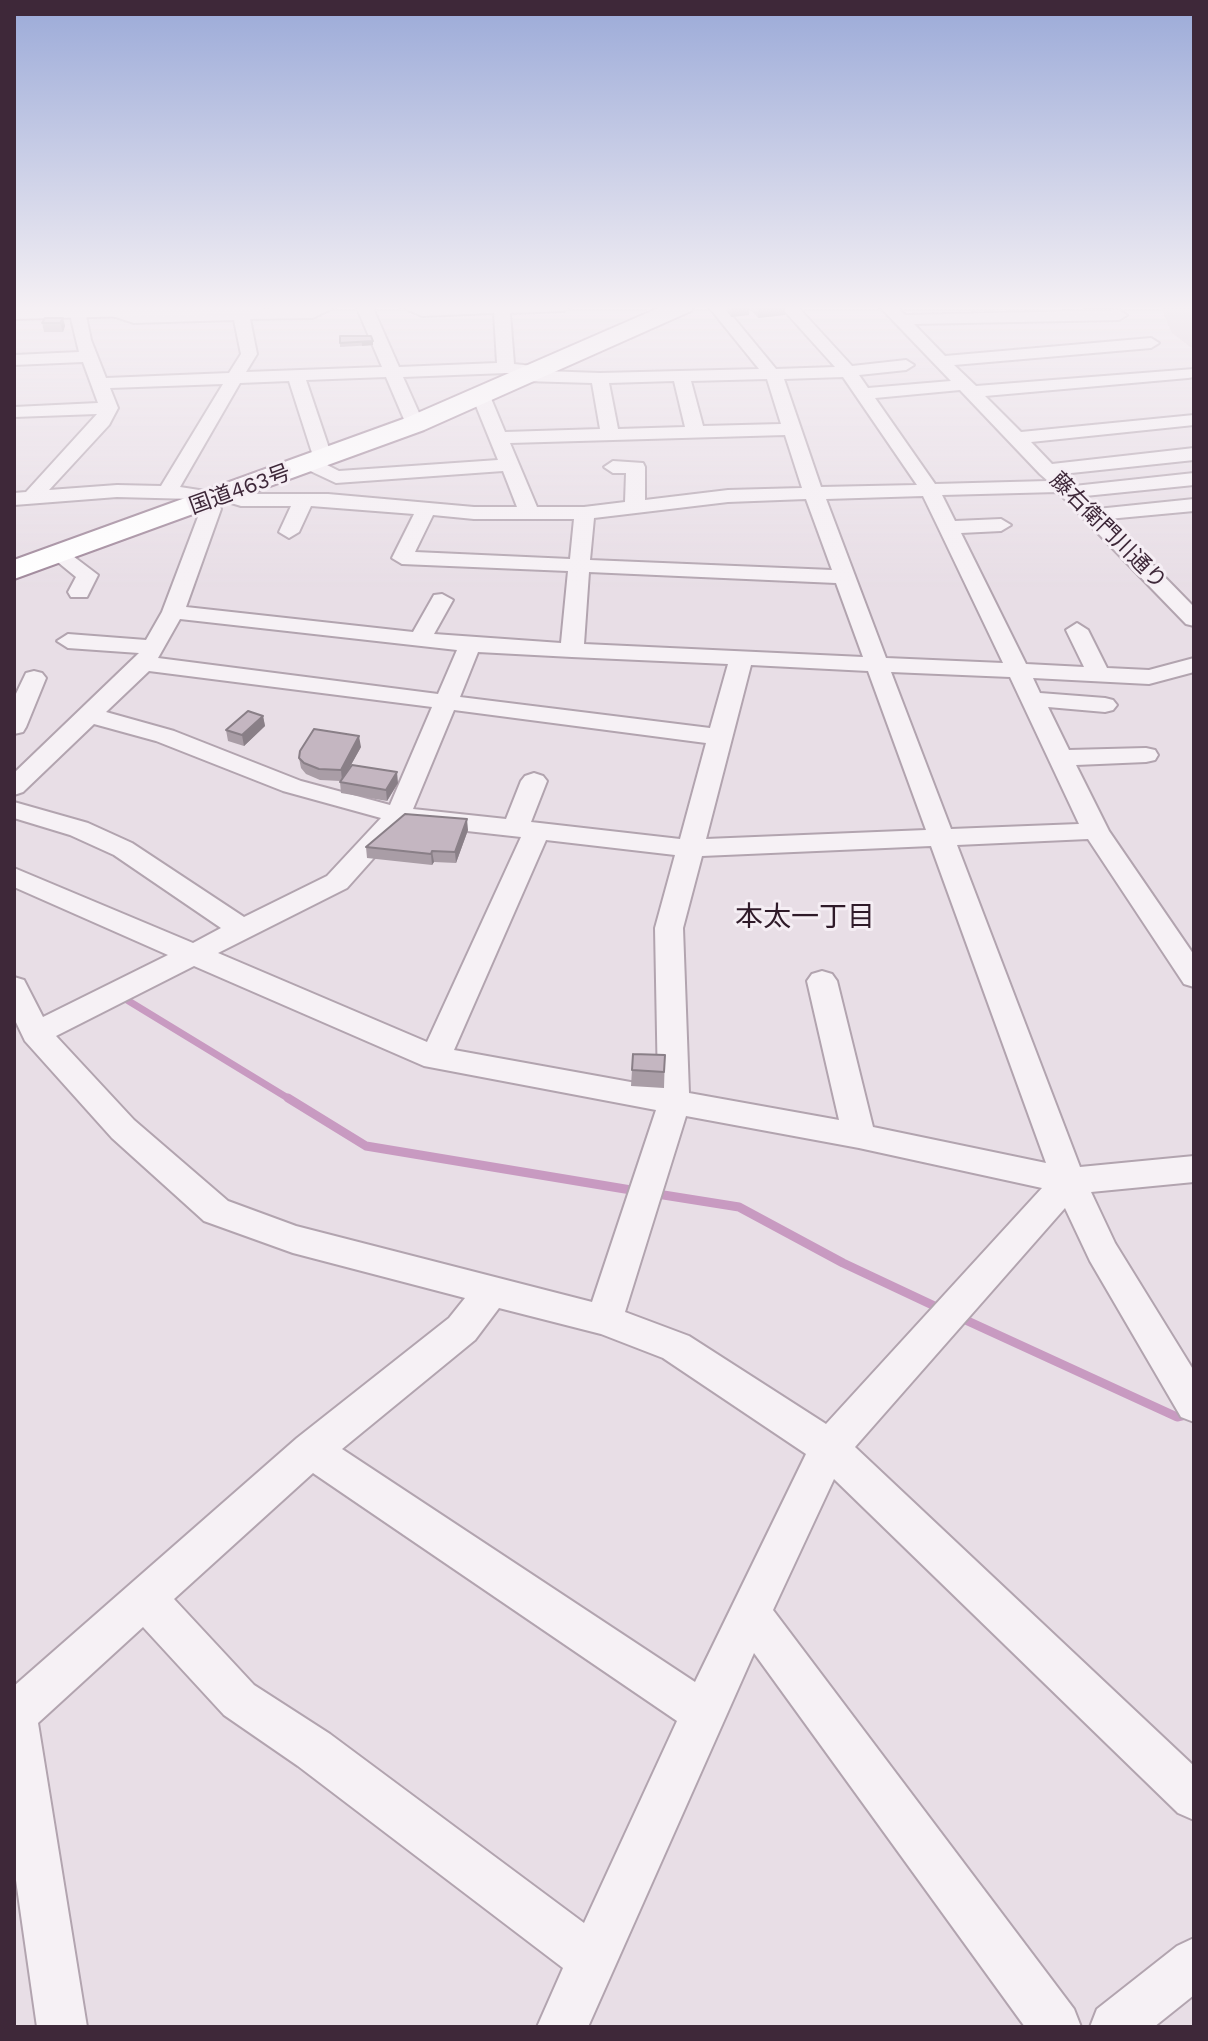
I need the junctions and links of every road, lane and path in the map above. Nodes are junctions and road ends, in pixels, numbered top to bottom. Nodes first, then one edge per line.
1 (107, 401) edge
2 (221, 401) edge
3 (302, 401) edge
4 (406, 401) edge
5 (469, 401) edge
6 (483, 401) edge
7 (604, 401) edge
8 (688, 401) edge
9 (781, 401) edge
10 (868, 401) edge
11 (980, 401) edge
12 (109, 408) junction
13 (14, 412) edge
14 (1194, 420) edge
15 (415, 424) junction
16 (791, 429) junction
17 (695, 431) junction
18 (610, 434) junction
19 (499, 438) junction
20 (1016, 438) junction
21 (1194, 454) edge
22 (318, 462) junction
23 (511, 465) junction
24 (613, 467) dead end
25 (1047, 470) junction
26 (1194, 479) edge
27 (1066, 489) junction
28 (930, 490) junction
29 (167, 492) junction
30 (814, 494) junction
31 (23, 498) edge
32 (217, 498) junction
33 (304, 500) junction
34 (1194, 505) edge
35 (635, 508) junction
36 (426, 509) junction
37 (584, 513) junction
38 (530, 514) junction
39 (1093, 515) junction
40 (1001, 525) dead end
41 (948, 527) junction
42 (289, 532) dead end
43 (58, 554) junction
44 (579, 565) junction
45 (14, 570) edge
46 (847, 577) junction
47 (79, 592) dead end
48 (1183, 595) edge
49 (442, 600) dead end
50 (173, 612) junction
51 (1194, 619) edge
52 (1077, 630) dead end
53 (420, 639) junction
54 (68, 641) dead end
55 (470, 645) junction
56 (572, 650) junction
57 (148, 655) junction
58 (741, 658) junction
59 (879, 665) junction
60 (1194, 665) edge
61 (1017, 671) junction
62 (1099, 675) junction
63 (34, 678) dead end
64 (1031, 699) junction
65 (445, 703) junction
66 (1105, 705) dead end
67 (90, 715) junction
68 (14, 727) edge
69 (720, 737) junction
70 (14, 742) edge
71 (59, 744) junction
72 (1146, 755) dead end
73 (1060, 758) junction
74 (534, 781) dead end
75 (14, 787) edge
76 (14, 810) edge
77 (398, 815) junction
78 (527, 830) junction
79 (1096, 831) junction
80 (940, 835) junction
81 (690, 848) junction
82 (14, 877) edge
83 (241, 929) junction
84 (190, 954) junction
85 (1194, 977) edge
86 (822, 981) dead end
87 (14, 987) edge
88 (36, 1033) junction
89 (435, 1058) junction
90 (674, 1104) junction
91 (859, 1136) junction
92 (1194, 1169) edge
93 (1069, 1181) junction
94 (492, 1290) junction
95 (604, 1320) junction
96 (1194, 1405) edge
97 (829, 1448) junction
98 (311, 1450) junction
99 (145, 1598) junction
100 (750, 1613) junction
101 (14, 1713) edge
102 (703, 1713) junction
103 (1194, 1797) edge
104 (592, 1959) junction
105 (1194, 1963) edge
106 (62, 2027) edge
107 (562, 2027) edge
108 (1056, 2027) edge
109 (1115, 2027) edge

1 - 12 street
2 - 29 street
3 - 22 street
4 - 15 street
5 - 15 highway, 国道463号
6 - 19 street
7 - 18 street
8 - 17 street
9 - 16 street
10 - 28 street
11 - 20 street, 藤右衛門川通り
12 - 13 street
12 - 31 street
14 - 20 street
15 - 22 highway, 国道463号
16 - 17 street
16 - 30 street
17 - 18 street
18 - 19 street
19 - 23 street
20 - 25 street, 藤右衛門川通り
21 - 25 street
22 - 23 street
22 - 32 highway, 国道463号
23 - 38 street
24 - 35 street
25 - 27 street, 藤右衛門川通り
26 - 27 street
27 - 28 street
27 - 39 street, 藤右衛門川通り
28 - 30 street
28 - 41 street
29 - 31 street
29 - 32 street
30 - 35 street
30 - 46 street
32 - 33 street
32 - 43 highway, 国道463号
32 - 50 street
33 - 36 street
33 - 42 street
34 - 39 street
35 - 37 street
36 - 38 street
36 - 44 street
37 - 38 street
37 - 44 street
39 - 48 street, 藤右衛門川通り
40 - 41 street
41 - 61 street
43 - 45 highway, 国道463号
43 - 47 street
44 - 46 street
44 - 56 street
46 - 59 street
48 - 51 street, 藤右衛門川通り
49 - 53 street
50 - 53 street
50 - 57 street
52 - 62 street
53 - 55 street
54 - 57 street
55 - 56 street
55 - 65 street
56 - 58 street
57 - 65 street
57 - 67 street
58 - 59 street
58 - 69 street
59 - 61 street
59 - 80 street
60 - 62 street
61 - 62 street
61 - 64 street
63 - 68 street
64 - 66 street
64 - 73 street
65 - 69 street
65 - 77 street
67 - 71 street
67 - 77 street
69 - 81 street
70 - 71 street
71 - 75 street
72 - 73 street
73 - 79 street
74 - 78 street
76 - 83 street
77 - 78 street
77 - 83 street
78 - 81 street
78 - 89 street
79 - 80 street
79 - 85 street
80 - 81 street
80 - 93 street
81 - 90 street
82 - 84 street
83 - 84 street
84 - 88 street
84 - 89 street
86 - 91 street
87 - 88 street
88 - 94 street
89 - 90 street
90 - 91 street
90 - 95 street
91 - 93 street
92 - 93 street
93 - 96 street
93 - 97 street
94 - 95 street
94 - 98 street
95 - 97 street
97 - 100 street
97 - 103 street
98 - 99 street
98 - 102 street
99 - 101 street
99 - 104 street
100 - 102 street
100 - 108 street
101 - 106 street
102 - 104 street
104 - 107 street
105 - 109 street

